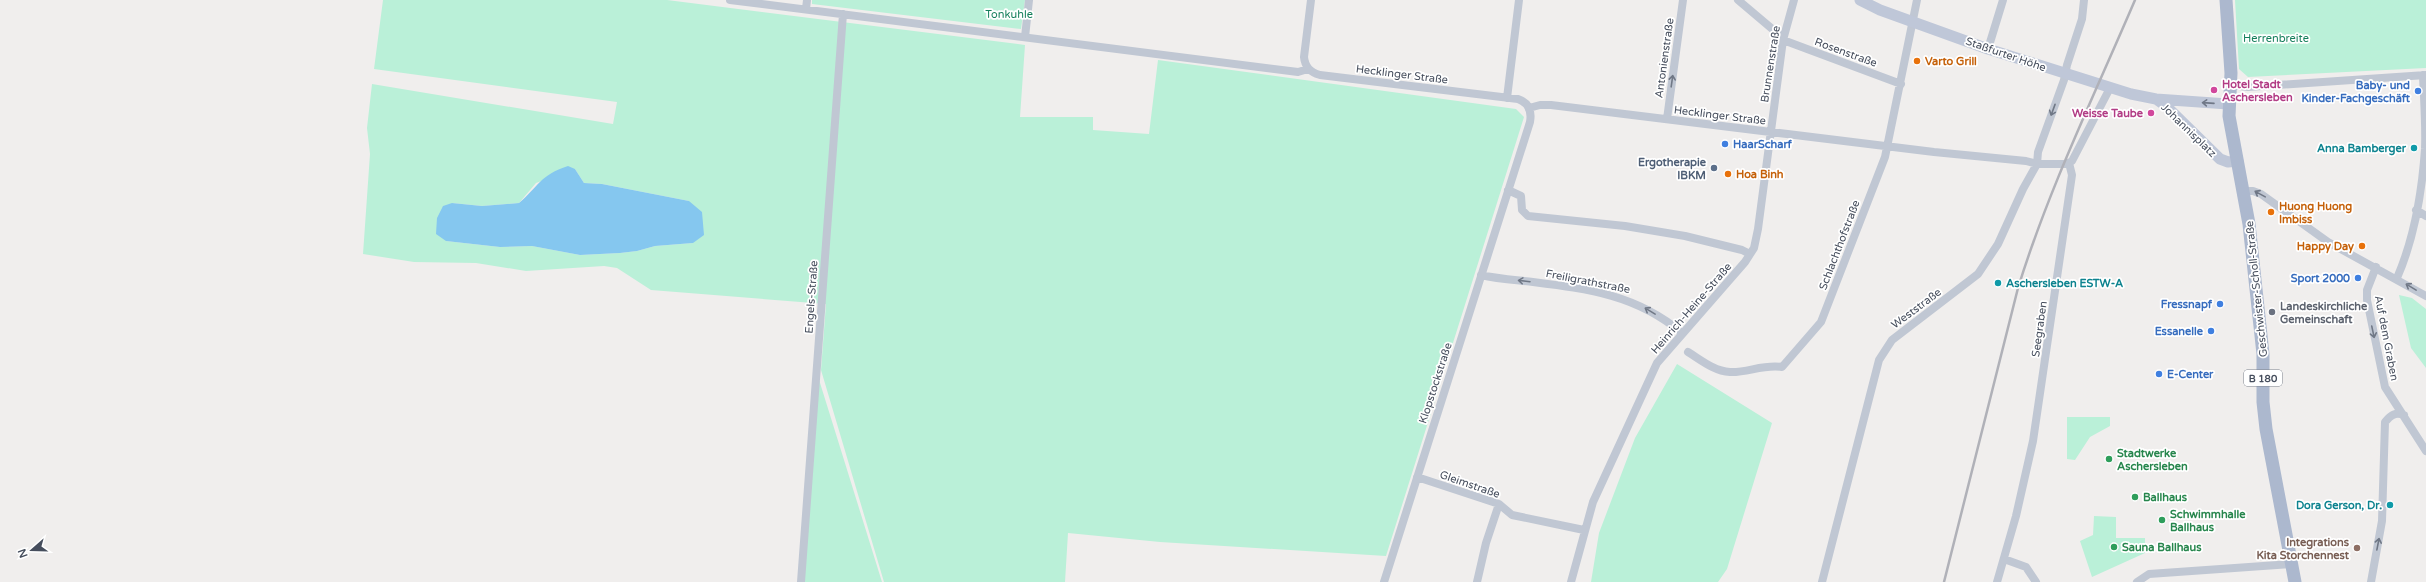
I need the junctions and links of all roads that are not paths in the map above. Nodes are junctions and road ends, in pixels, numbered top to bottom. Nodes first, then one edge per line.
1 (730, 0) edge
2 (806, 0) edge
3 (1029, 0) edge
4 (1312, 0) edge
5 (1519, 0) edge
6 (1683, 0) edge
7 (1738, 0) edge
8 (1794, 0) edge
9 (1860, 0) edge
10 (1916, 0) edge
11 (2003, 0) edge
12 (2084, 0) edge
13 (2226, 0) edge
14 (806, 9) junction
15 (843, 14) junction
16 (1912, 22) junction
17 (1025, 37) junction
18 (1783, 39) junction
19 (1988, 49) junction
20 (1308, 68) junction
21 (2066, 73) junction
22 (2425, 75) edge
23 (1901, 84) junction
24 (2231, 85) junction
25 (2110, 88) junction
26 (1507, 98) junction
27 (2156, 99) junction
28 (2188, 101) junction
29 (2228, 104) junction
30 (1529, 108) junction
31 (1667, 119) junction
32 (2180, 120) junction
33 (1771, 132) junction
34 (1889, 146) junction
35 (2238, 161) junction
36 (2069, 163) junction
37 (2037, 164) junction
38 (1508, 190) junction
39 (2244, 191) junction
40 (2416, 210) junction
41 (2426, 216) edge
42 (1750, 254) junction
43 (2376, 267) junction
44 (1481, 275) junction
45 (2397, 278) junction
46 (2426, 296) edge
47 (1682, 333) junction
48 (1688, 352) dead end
49 (2404, 415) junction
50 (2426, 451) edge
51 (1417, 477) junction
52 (1499, 504) junction
53 (1584, 530) junction
54 (2004, 559) junction
55 (2291, 564) junction
56 (801, 582) edge
57 (1384, 582) edge
58 (1477, 582) edge
59 (1571, 582) edge
60 (1822, 582) edge
61 (1997, 582) edge
62 (2036, 582) edge
63 (2137, 582) edge
64 (2294, 582) edge
65 (2371, 582) edge

1 - 14 street
2 - 14 street
3 - 17 street
4 - 20 street
5 - 26 street
31 -> 6 street, Antonienstraße
7 - 18 street, Rosenstraße
8 - 18 street, Brunnenstraße
9 - 16 main road, Staßfurter Höhe
10 - 16 street, Schlachthofstraße
11 - 19 street
12 - 21 street, Weststraße
13 - 24 main road, B 180
14 - 15 street
15 - 17 street
15 - 56 street, Engels-Straße
16 - 19 main road, Staßfurter Höhe
16 - 23 street, Schlachthofstraße
17 - 20 street
18 - 23 street, Rosenstraße
18 - 33 street, Brunnenstraße
19 - 21 main road, Staßfurter Höhe
20 - 26 street, Hecklinger Straße
21 - 25 main road, Staßfurter Höhe
21 -> 37 street, Weststraße
22 - 24 street
22 - 40 street
23 - 34 street, Schlachthofstraße
24 - 29 main road, Johannisplatz / B 180
25 - 27 main road, Staßfurter Höhe
25 - 36 street
26 - 30 street, Hecklinger Straße
27 - 28 main road, Johannisplatz
27 - 32 main road, Johannisplatz
29 -> 28 main road, Johannisplatz
28 - 32 main road
29 - 35 main road, Johannisplatz / B 180
30 - 31 street, Hecklinger Straße
30 - 38 street, Klopstockstraße
31 - 33 street, Hecklinger Straße
32 - 35 main road, Johannisplatz
33 - 34 street, Hecklinger Straße
33 - 42 street, Heinrich-Heine-Straße
34 - 37 street, Hecklinger Straße
34 - 48 street, Schlachthofstraße
35 - 39 main road, Geschwister-Scholl-Straße / B 180
36 - 37 street, Hecklinger Straße
36 - 54 street, Seegraben
37 - 60 street, Weststraße
38 - 42 street
38 - 44 street, Klopstockstraße
43 -> 39 street
39 - 55 main road, Geschwister-Scholl-Straße / B 180
40 - 41 street
40 - 45 street
42 - 47 street, Heinrich-Heine-Straße
43 - 45 street
43 -> 49 street, Auf dem Graben
47 -> 44 street, Freiligrathstraße
44 - 51 street, Klopstockstraße
46 -> 45 street
47 - 53 street, Heinrich-Heine-Straße
49 - 50 street, Auf dem Graben
65 -> 49 street
51 - 52 street, Gleimstraße
51 - 57 street, Klopstockstraße
52 - 53 street, Gleimstraße
52 - 58 street
53 - 59 street, Heinrich-Heine-Straße
54 - 61 street, Seegraben
54 - 62 street
55 - 63 street
55 - 64 main road, Geschwister-Scholl-Straße / B 180

